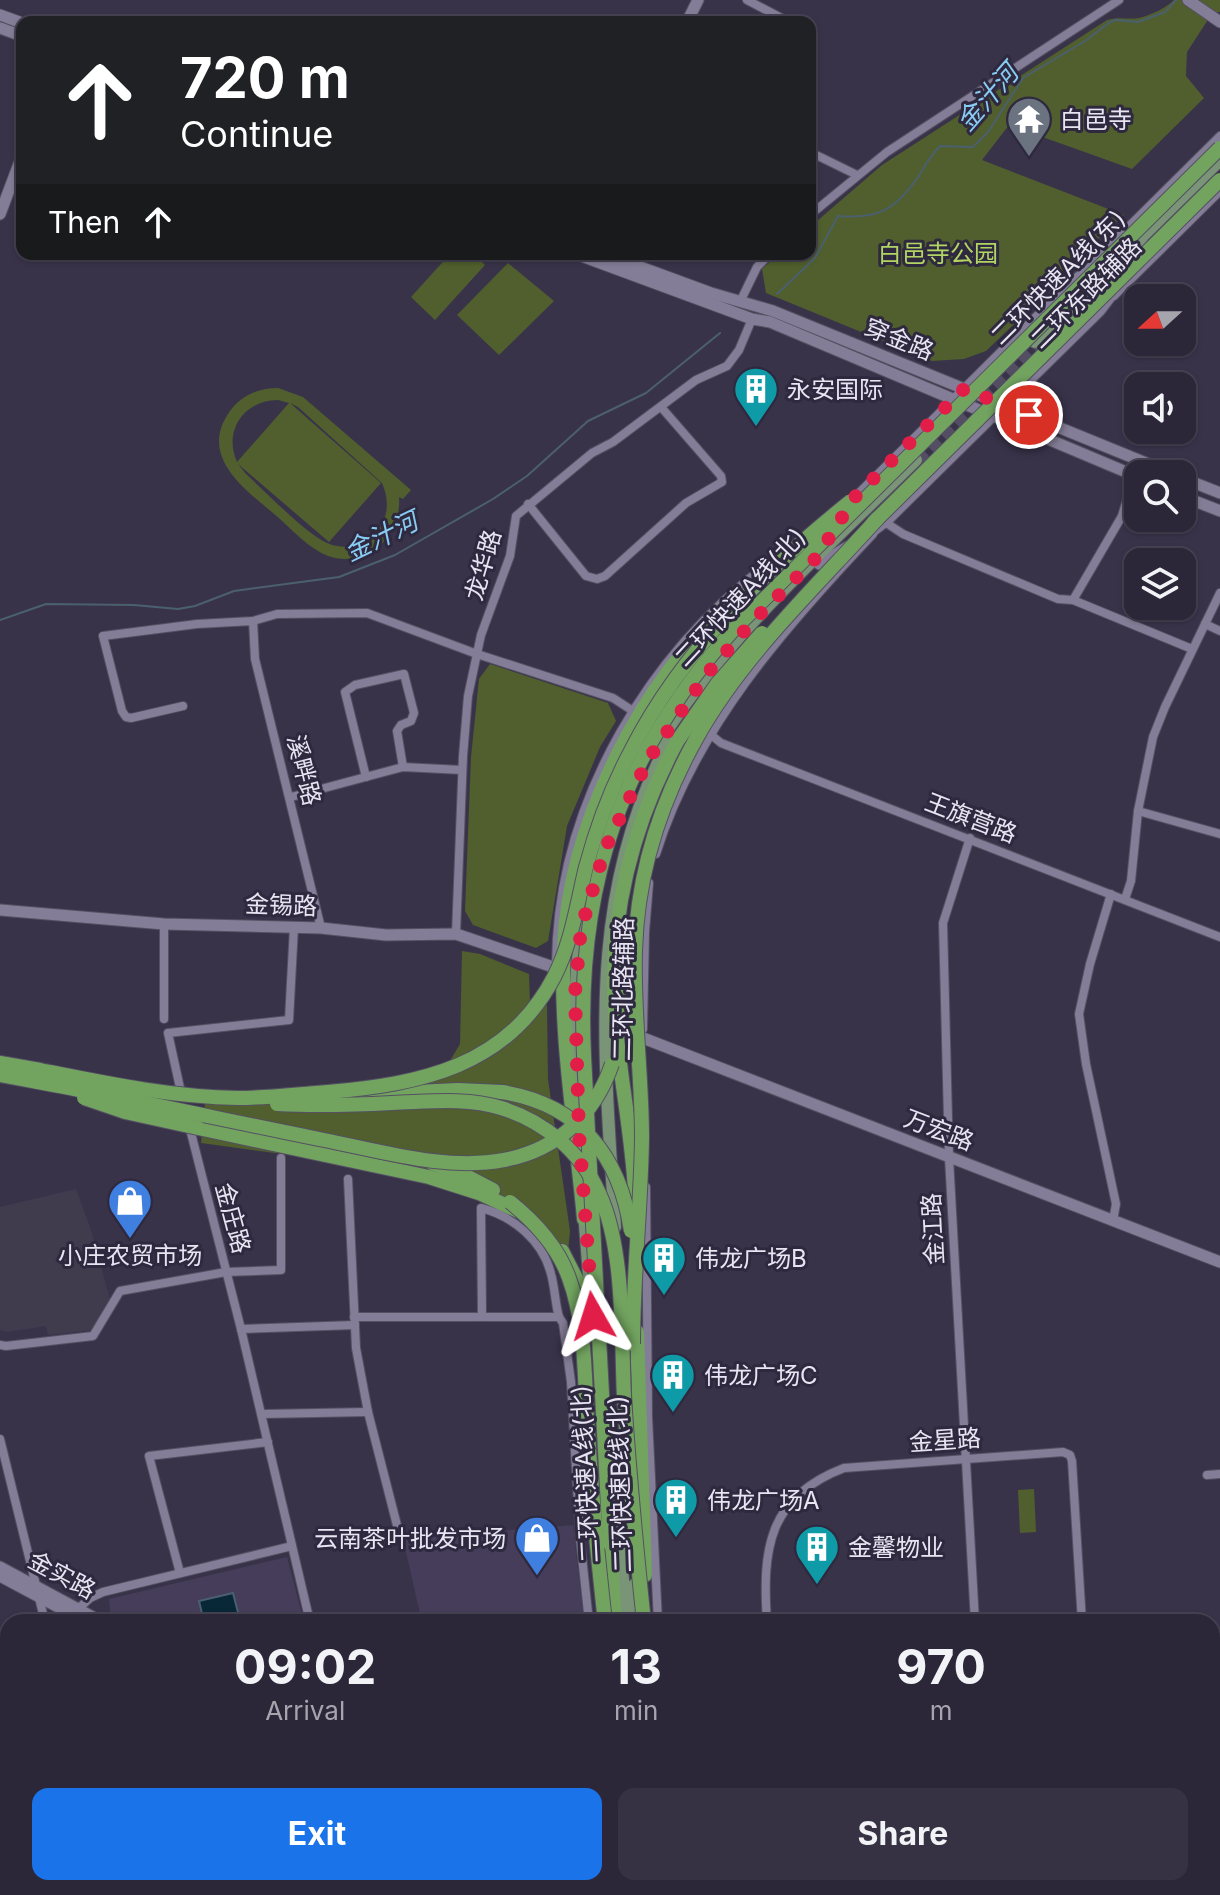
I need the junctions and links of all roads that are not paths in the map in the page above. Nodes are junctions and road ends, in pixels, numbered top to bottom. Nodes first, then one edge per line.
1 (747, 0) edge
2 (1119, 0) edge
3 (1188, 0) edge
4 (778, 16) edge
5 (1220, 22) edge
6 (1220, 136) edge
7 (1220, 148) edge
8 (816, 155) edge
9 (1220, 160) edge
10 (1220, 168) edge
11 (16, 172) edge
12 (857, 175) junction
13 (1220, 180) edge
14 (1220, 191) edge
15 (816, 210) edge
16 (0, 214) edge
17 (1141, 242) junction
18 (592, 260) edge
19 (622, 260) edge
20 (764, 260) edge
21 (1073, 282) junction
22 (740, 302) junction
23 (1100, 310) junction
24 (752, 319) junction
25 (1010, 343) junction
26 (1037, 344) tunnel mouth
27 (1037, 372) junction
28 (964, 389) junction
29 (953, 400) junction
30 (1004, 405) junction
31 (661, 407) junction
32 (992, 417) junction
33 (924, 434) junction
34 (945, 457) junction
35 (1139, 460) edge
36 (918, 462) tunnel mouth
37 (1124, 471) edge
38 (1196, 484) edge
39 (860, 492) junction
40 (1220, 493) edge
41 (1196, 502) edge
42 (528, 504) junction
43 (1124, 510) edge
44 (1220, 511) edge
45 (882, 519) junction
46 (795, 548) junction
47 (817, 562) junction
48 (1220, 593) edge
49 (1073, 600) junction
50 (253, 621) junction
51 (1205, 624) junction
52 (1220, 631) edge
53 (1192, 649) junction
54 (477, 654) junction
55 (183, 706) dead end
56 (633, 711) junction
57 (710, 734) junction
58 (403, 767) junction
59 (462, 770) junction
60 (366, 777) junction
61 (291, 797) junction
62 (1138, 811) junction
63 (1220, 834) edge
64 (970, 838) junction
65 (1111, 894) junction
66 (1125, 899) junction
67 (639, 903) junction
68 (0, 910) edge
69 (164, 924) junction
70 (294, 927) junction
71 (321, 928) junction
72 (456, 934) junction
73 (1220, 937) edge
74 (556, 968) junction
75 (164, 1019) dead end
76 (643, 1038) junction
77 (0, 1063) edge
78 (0, 1075) edge
79 (39, 1076) junction
80 (153, 1091) junction
81 (260, 1098) junction
82 (385, 1151) junction
83 (281, 1158) dead end
84 (949, 1158) junction
85 (348, 1179) dead end
86 (584, 1219) junction
87 (1113, 1221) junction
88 (1220, 1262) edge
89 (226, 1272) junction
90 (634, 1291) junction
91 (482, 1317) junction
92 (559, 1317) junction
93 (355, 1321) junction
94 (241, 1329) junction
95 (0, 1345) edge
96 (602, 1381) junction
97 (368, 1412) junction
98 (262, 1414) junction
99 (0, 1439) edge
100 (268, 1442) junction
101 (965, 1459) junction
102 (1220, 1474) edge
103 (1207, 1475) dead end
104 (399, 1533) dead end
105 (292, 1546) junction
106 (0, 1567) edge
107 (180, 1573) junction
108 (0, 1576) edge
109 (37, 1590) junction
110 (634, 1599) junction
111 (43, 1614) edge
112 (71, 1614) edge
113 (73, 1614) edge
114 (308, 1614) edge
115 (588, 1614) edge
116 (604, 1614) edge
117 (605, 1614) edge
118 (615, 1614) edge
119 (628, 1614) edge
120 (639, 1614) edge
121 (641, 1614) edge
122 (642, 1614) edge
123 (658, 1614) edge
124 (766, 1614) edge
125 (975, 1614) edge
126 (1082, 1614) edge

1 - 4 street
2 - 12 street
3 - 5 street
6 - 21 street, 二环东路辅路
7 - 33 highway, 二环快速A线(东), bridge
8 - 12 street
9 - 17 main road
10 - 17 main road
11 - 16 street
12 - 15 street
13 - 34 highway, 二环快速B线(北), bridge
14 - 23 street, 二环东路辅路
17 - 21 street
17 - 23 street
17 - 26 main road
18 - 24 street, 穿金路
19 - 22 street, 穿金路
20 - 22 street
21 - 25 street, 二环东路辅路
22 - 28 street, 穿金路
23 - 27 street, 二环东路辅路
24 - 29 street, 穿金路
24 - 31 street, 龙华路
25 - 27 street
25 - 28 street, 二环东路辅路
27 - 30 street, 二环东路辅路
28 - 29 street, 二环东路辅路
28 - 30 street, 穿金路
29 - 32 street, 穿金路
29 - 33 street, 二环东路辅路
30 - 32 street, 二环东路辅路
30 - 35 street, 穿金路
31 - 42 street, 龙华路
31 - 42 street
32 - 34 street, 二环东路辅路
32 - 37 street, 穿金路
33 - 34 street
33 - 39 street
33 - 46 highway, bridge
33 - 118 highway, 二环快速A线(北), bridge
34 - 45 highway, 二环快速B线(北), bridge
36 - 47 main road
38 - 40 street
39 - 47 street
39 - 56 street
41 - 44 street
42 - 54 street, 龙华路
43 - 49 street
45 - 47 street
45 - 49 street
45 - 57 street, 二环北路辅路
45 - 67 highway, bridge
45 - 122 highway, 二环快速B线(北), bridge
46 - 81 highway, bridge
46 - 86 highway, bridge
47 - 86 main road
47 - 110 main road
48 - 51 street
49 - 53 street
50 - 54 street
50 - 55 street
50 - 61 street, 溪畔路
51 - 52 street
51 - 53 street
53 - 62 street
54 - 56 street
54 - 59 street, 龙华路
56 - 74 street
57 - 64 street, 王旗营路
57 - 76 street, 二环北路辅路
58 - 59 street
58 - 60 street
58 - 60 street
59 - 72 street, 龙华路
60 - 61 street
61 - 71 street, 溪畔路
62 - 63 street
62 - 66 street
64 - 65 street, 王旗营路
64 - 84 street, 金江路
65 - 66 street, 王旗营路
65 - 87 street
66 - 73 street, 王旗营路
67 - 82 highway, bridge
67 - 90 highway, bridge
68 - 69 street, 金锡路
69 - 70 street, 金锡路
69 - 75 street
70 - 71 street, 金锡路
70 - 89 street, 金庄路
71 - 72 street, 金锡路
72 - 74 street, 金锡路
74 - 86 street
76 - 84 street, 万宏路
76 - 123 street, 二环北路辅路
77 - 79 highway
78 - 79 highway
79 - 80 highway, bridge
79 - 82 highway, bridge
79 - 96 highway, bridge
80 - 81 highway, bridge
80 - 121 highway, bridge
81 - 90 highway, bridge
82 - 116 highway, bridge
83 - 89 street
84 - 87 street, 万宏路
84 - 101 street, 金江路
85 - 93 street
86 - 96 main road
87 - 88 street, 万宏路
89 - 94 street, 金庄路
89 - 95 street
90 - 110 highway, bridge
91 - 92 street
91 - 92 street
91 - 93 street
92 - 115 street
93 - 94 street
93 - 97 street
94 - 98 street, 金庄路
96 - 110 main road
96 - 117 street
97 - 98 street
97 - 104 street
98 - 100 street, 金庄路
99 - 109 street
100 - 105 street, 金庄路
100 - 107 street
101 - 124 street, 金星路
101 - 125 street, 金江路
101 - 126 street, 金星路
102 - 103 street
105 - 107 street
105 - 114 street, 金庄路
106 - 109 street, 金实路
107 - 113 street
108 - 109 street, 金实路
109 - 111 street
109 - 112 street, 金实路
110 - 119 main road
110 - 120 highway

